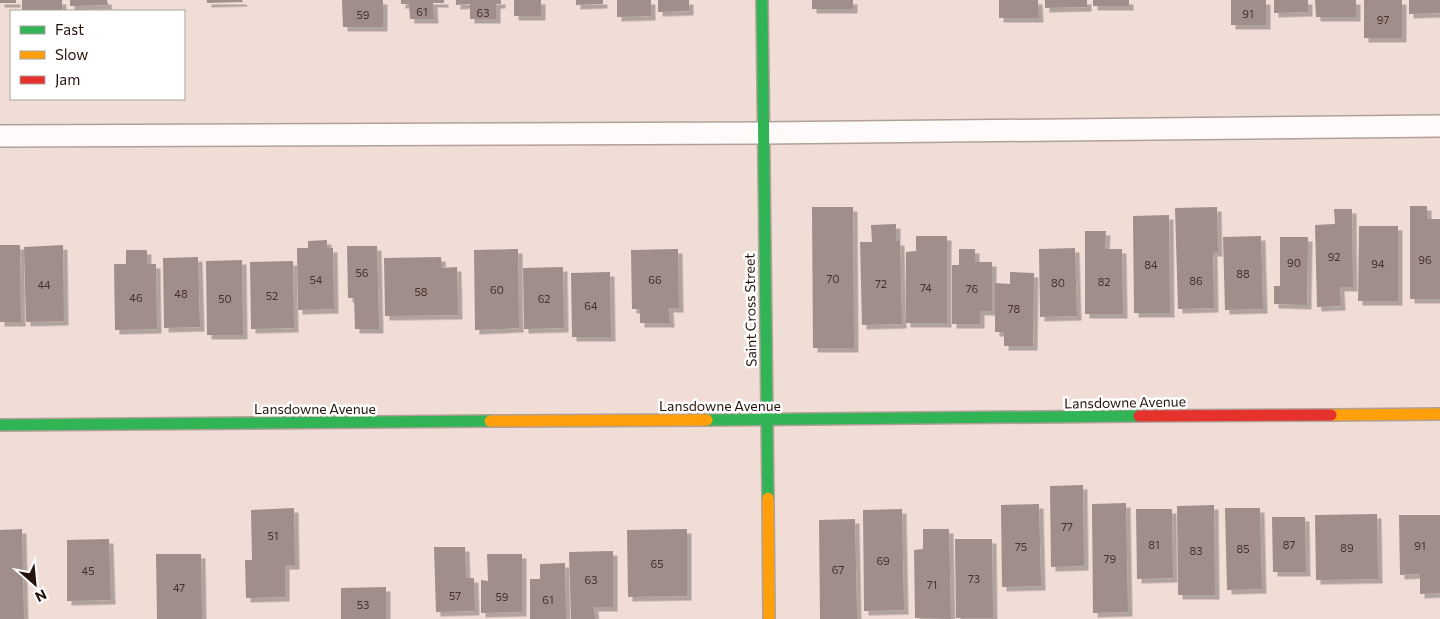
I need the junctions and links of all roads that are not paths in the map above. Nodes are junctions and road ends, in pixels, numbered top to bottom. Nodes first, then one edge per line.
1 (762, 0) edge
2 (1440, 126) edge
3 (763, 132) junction
4 (0, 136) edge
5 (1440, 414) edge
6 (766, 420) junction
7 (0, 425) edge
8 (769, 619) edge

1 - 3 street, Saint Cross Street
2 - 3 lane
3 - 4 lane
3 - 6 street, Saint Cross Street
5 - 6 street, Lansdowne Avenue
6 - 7 street, Lansdowne Avenue
6 - 8 street, Saint Cross Street

